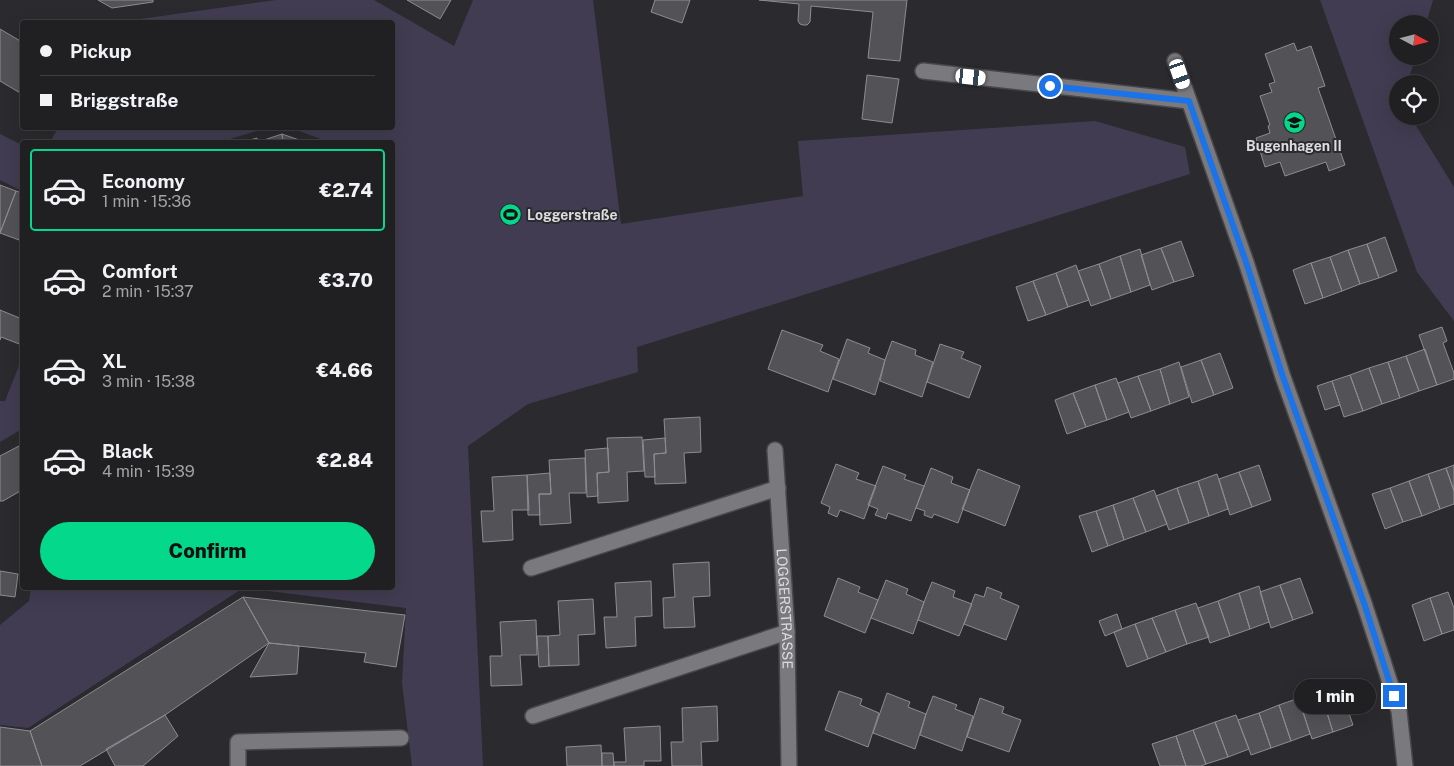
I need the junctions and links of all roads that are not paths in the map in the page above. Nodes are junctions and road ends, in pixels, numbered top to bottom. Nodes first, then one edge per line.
1 (1175, 60) dead end
2 (923, 72) dead end
3 (1189, 101) junction
4 (776, 450) dead end
5 (778, 488) junction
6 (531, 568) dead end
7 (786, 632) junction
8 (532, 716) dead end
9 (401, 738) dead end
10 (238, 766) edge
11 (789, 766) edge
12 (1405, 766) edge

1 - 3 street
2 - 3 street
3 - 12 street
4 - 5 street, LOGGERSTRASSE
5 - 6 street
5 - 7 street, LOGGERSTRASSE
7 - 8 street
7 - 11 street, LOGGERSTRASSE
9 - 10 street

